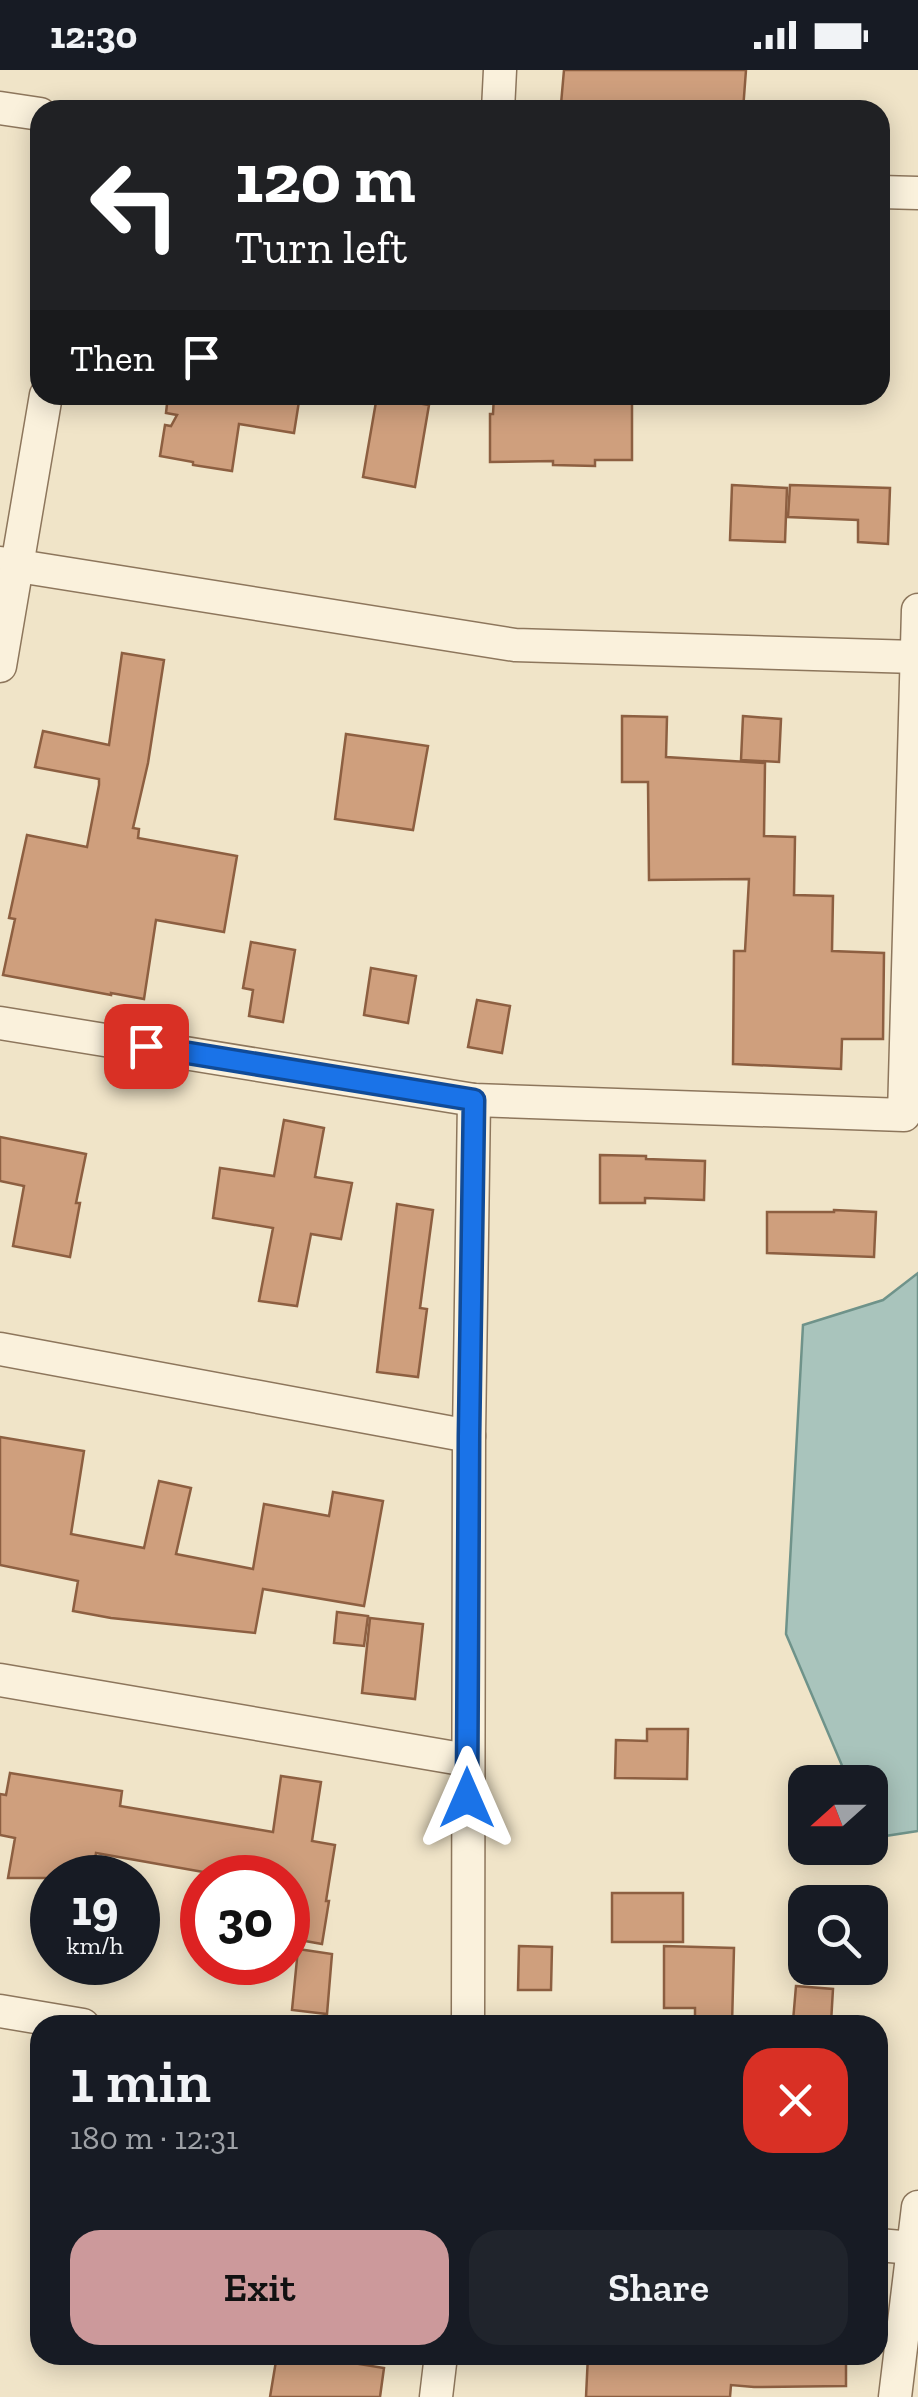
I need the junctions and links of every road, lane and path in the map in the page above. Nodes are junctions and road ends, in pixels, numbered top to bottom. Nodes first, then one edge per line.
1 (500, 70) edge
2 (498, 100) edge
3 (0, 108) edge
4 (30, 112) edge
5 (890, 192) edge
6 (918, 193) edge
7 (44, 405) edge
8 (8, 565) edge
9 (918, 610) edge
10 (916, 657) edge
11 (0, 666) edge
12 (0, 1022) edge
13 (474, 1100) junction
14 (0, 1349) edge
15 (469, 1436) junction
16 (0, 1680) edge
17 (466, 1760) junction
18 (0, 2011) edge
19 (468, 2015) edge
20 (30, 2016) edge
21 (918, 2207) edge
22 (888, 2246) edge
23 (913, 2248) junction
24 (440, 2365) edge
25 (436, 2397) edge
26 (895, 2397) edge

1 - 2 street
3 - 4 street
5 - 6 street
7 - 8 street
8 - 10 street
8 - 11 street
9 - 10 street
10 - 13 street
12 - 13 street
13 - 15 street
14 - 15 street
15 - 17 street
16 - 17 street
17 - 19 street
18 - 20 street
21 - 23 street
22 - 23 street
23 - 26 street
24 - 25 street

